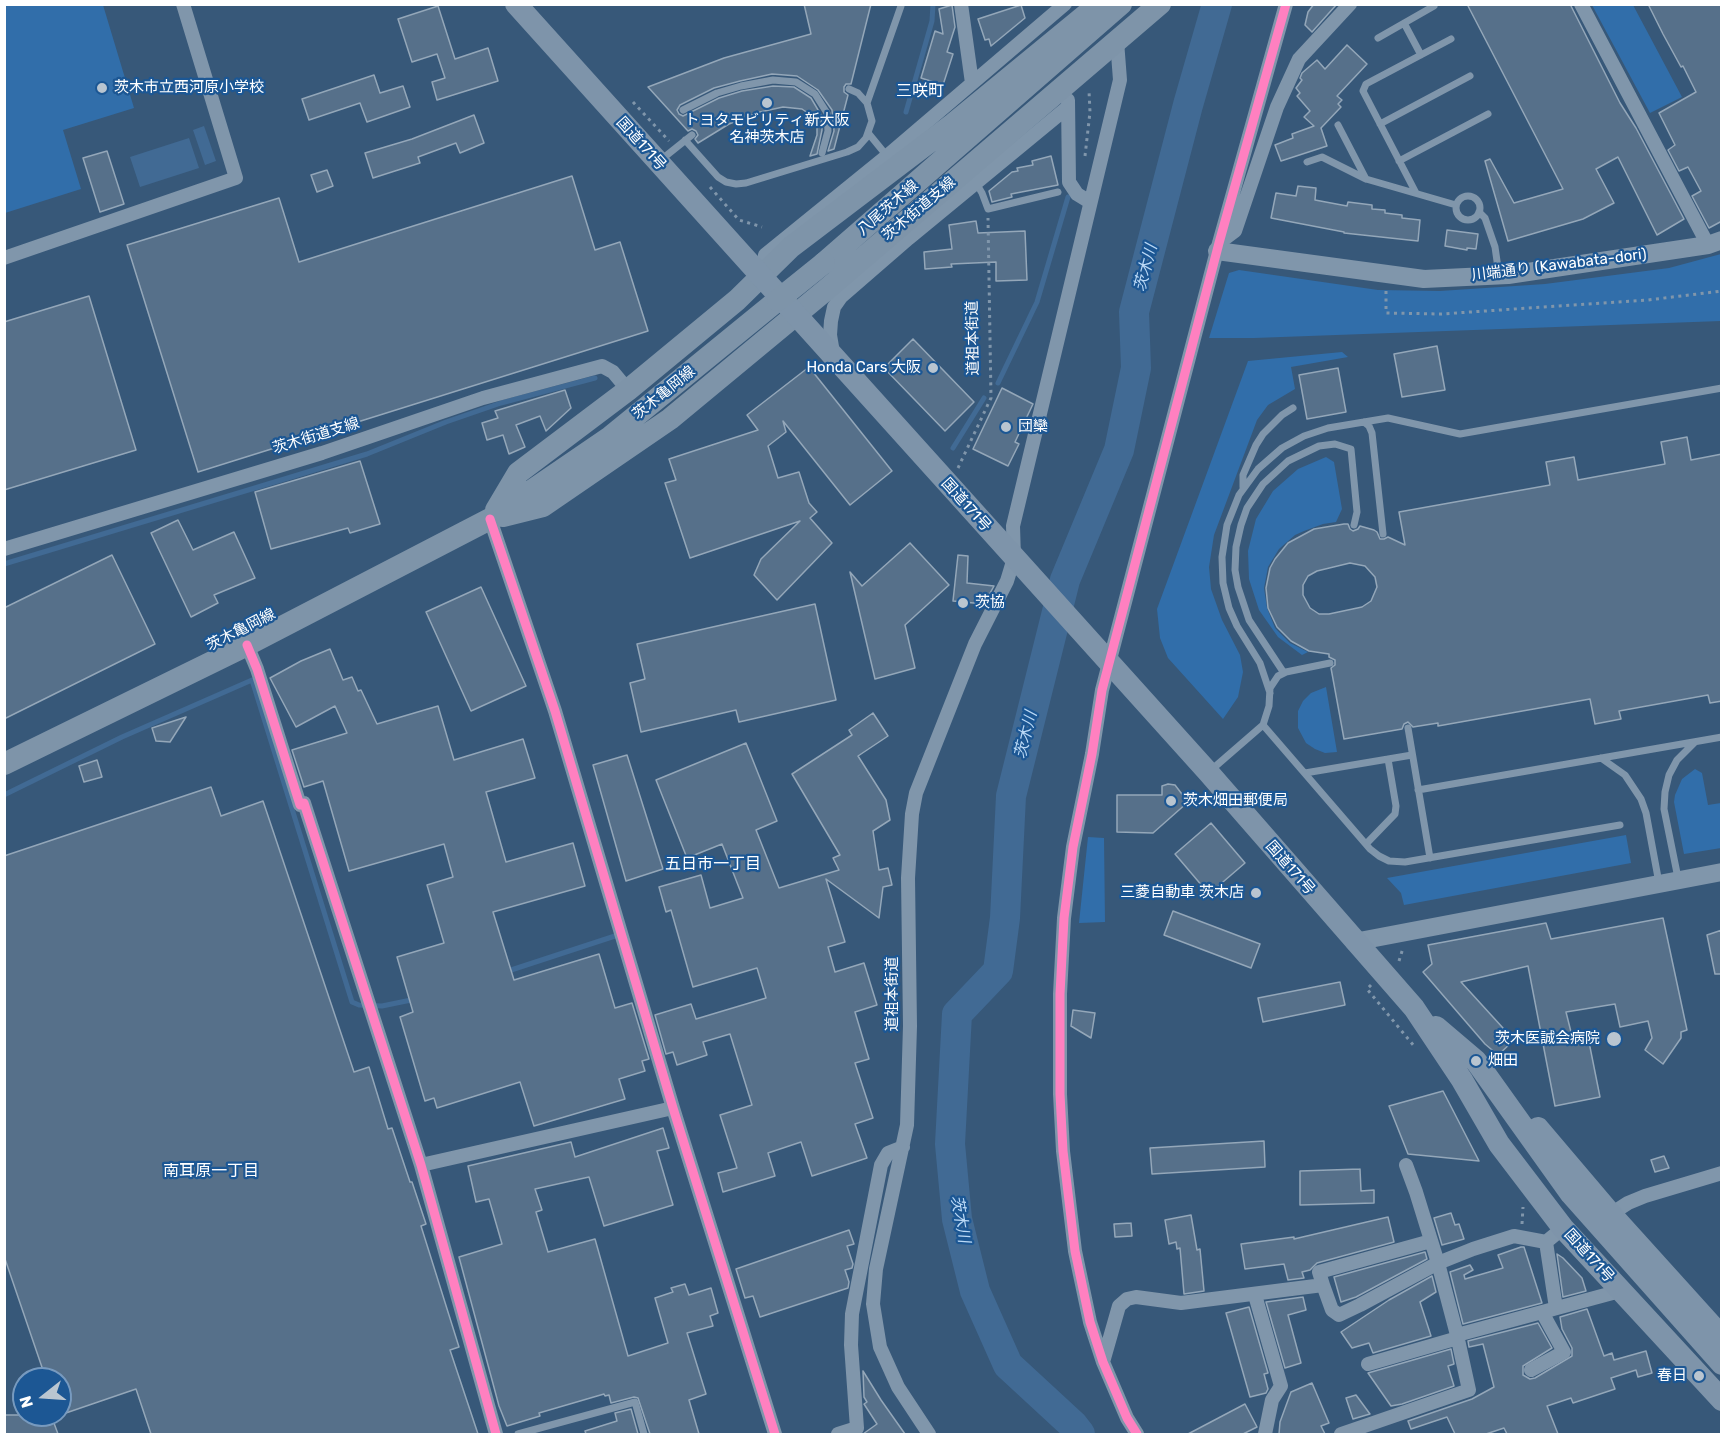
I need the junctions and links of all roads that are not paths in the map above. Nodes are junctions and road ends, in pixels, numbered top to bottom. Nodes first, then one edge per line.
1 (183, 4) edge
2 (516, 4) edge
3 (961, 4) edge
4 (1065, 4) edge
5 (1098, 4) edge
6 (1121, 4) edge
7 (1160, 4) edge
8 (1286, 4) edge
9 (1350, 4) edge
10 (1581, 4) edge
11 (901, 6) edge
12 (1434, 6) dead end
13 (1138, 13) edge
14 (1404, 23) junction
15 (1378, 38) dead end
16 (1451, 39) dead end
17 (1117, 41) junction
18 (1421, 55) junction
19 (1470, 76) dead end
20 (972, 83) junction
21 (849, 89) dead end
22 (867, 103) junction
23 (683, 110) dead end
24 (996, 114) junction
25 (1488, 114) dead end
26 (1380, 124) junction
27 (1338, 125) dead end
28 (869, 134) junction
29 (692, 135) dead end
30 (685, 140) junction
31 (886, 156) junction
32 (819, 161) junction
33 (1399, 161) junction
34 (1307, 162) dead end
35 (658, 163) junction
36 (1366, 179) junction
37 (976, 183) junction
38 (1058, 192) dead end
39 (1416, 193) junction
40 (1090, 202) junction
41 (1456, 205) junction
42 (1479, 212) junction
43 (1715, 242) edge
44 (1218, 247) junction
45 (4, 258) edge
46 (1499, 275) junction
47 (761, 277) junction
48 (778, 300) joint
49 (795, 315) junction
50 (834, 358) junction
51 (1722, 388) edge
52 (628, 390) junction
53 (1293, 408) dead end
54 (1364, 422) junction
55 (1242, 489) junction
56 (490, 519) junction
57 (1354, 525) dead end
58 (1383, 534) dead end
59 (4, 549) edge
60 (1019, 563) junction
61 (246, 645) junction
62 (1109, 663) junction
63 (1330, 663) dead end
64 (1284, 673) junction
65 (1270, 693) junction
66 (1263, 725) junction
67 (1408, 728) dead end
68 (1722, 737) edge
69 (1695, 742) junction
70 (1412, 755) junction
71 (1601, 758) junction
72 (1388, 759) junction
73 (4, 764) edge
74 (1208, 772) junction
75 (1305, 773) junction
76 (1419, 790) junction
77 (1620, 825) dead end
78 (1366, 844) junction
79 (1430, 858) junction
80 (1722, 872) edge
81 (1678, 880) junction
82 (1659, 884) junction
83 (1354, 942) junction
84 (1414, 1008) junction
85 (1476, 1061) junction
86 (673, 1108) junction
87 (903, 1147) junction
88 (421, 1165) junction
89 (1406, 1165) dead end
90 (1722, 1173) edge
91 (1611, 1214) junction
92 (1555, 1235) junction
93 (1431, 1241) junction
94 (1438, 1263) junction
95 (1323, 1285) junction
96 (1620, 1291) junction
97 (1255, 1295) junction
98 (1556, 1308) junction
99 (1542, 1312) junction
100 (1458, 1336) junction
101 (1722, 1337) edge
102 (1103, 1362) junction
103 (1368, 1364) dead end
104 (1722, 1364) edge
105 (1531, 1370) dead end
106 (1722, 1400) edge
107 (858, 1431) edge
108 (496, 1434) edge
109 (518, 1434) edge
110 (644, 1434) edge
111 (775, 1434) edge
112 (838, 1434) edge
113 (928, 1434) edge
114 (1137, 1434) edge
115 (1265, 1434) edge
116 (1341, 1434) edge

1 - 45 street
2 - 35 highway, 国道171号
3 - 20 street
4 - 20 street
5 - 47 main road
6 - 24 main road, 八尾茨木線
7 - 13 main road
8 - 44 street
9 - 44 street
10 - 43 street
11 - 22 lane
12 - 14 lane
13 - 17 main road
13 - 24 main road, 八尾茨木線
14 - 15 lane
14 - 18 lane
16 - 18 lane
17 - 40 street
17 - 49 main road
18 - 26 lane
19 - 26 lane
20 - 31 street
21 - 22 lane
22 - 28 lane
23 - 32 lane, bridge
24 - 48 main road, 八尾茨木線, bridge
25 - 33 lane
26 - 33 lane
27 - 36 lane
28 - 31 lane
28 - 32 lane
29 - 30 lane
30 - 32 lane
30 - 35 lane
31 - 47 street
33 - 39 lane
34 - 36 lane
35 - 47 highway, 国道171号
36 - 39 lane
37 - 38 lane
37 - 40 street, 茨木街道支線
37 - 50 street, 茨木街道支線
39 - 41 lane
40 - 60 street
41 - 42 lane
41 - 42 lane
42 - 46 lane
43 - 46 street, 川端通り (Kawabata-dori)
44 - 46 street, 川端通り (Kawabata-dori)
44 - 62 street
47 - 49 highway, 国道171号
47 - 52 main road
48 - 56 main road, 茨木亀岡線
49 - 50 highway, 国道171号
49 - 56 main road
50 - 60 highway, 国道171号
51 - 54 lane
52 - 56 main road
52 - 59 street, 茨木街道支線
53 - 55 lane
54 - 55 lane
54 - 58 lane
55 - 65 lane
56 - 61 main road, 茨木亀岡線
56 - 86 street
57 - 64 lane
60 - 62 highway, 国道171号
60 - 87 street, 道祖本街道
61 - 73 main road, 茨木亀岡線
61 - 88 street
62 - 74 highway, 国道171号
62 - 102 street
63 - 64 lane
64 - 65 lane
65 - 66 lane
66 - 74 lane
66 - 75 lane
67 - 70 lane
68 - 69 lane
69 - 71 lane
69 - 81 lane
70 - 72 lane
70 - 76 lane
71 - 76 lane
71 - 82 lane
72 - 75 lane
72 - 78 lane
74 - 83 highway, 国道171号
75 - 78 lane
76 - 79 lane
77 - 79 lane
78 - 79 lane
80 - 81 street
81 - 82 street
82 - 83 street
83 - 84 highway, 国道171号
84 - 85 highway, 国道171号
84 - 92 highway, 国道171号
85 - 91 highway
85 - 104 highway, 国道171号
86 - 88 street
86 - 111 street
87 - 107 street
87 - 113 street, 道祖本街道
88 - 108 street
89 - 93 street
90 - 91 street
91 - 101 highway
92 - 94 street
92 - 96 highway, 国道171号
92 - 98 street
93 - 94 street
93 - 95 street
94 - 95 street
94 - 100 street
95 - 97 street
96 - 98 street
96 - 106 highway, 国道171号
97 - 102 street
97 - 115 street
98 - 99 street
99 - 100 street
99 - 105 street
100 - 103 street
100 - 116 street
102 - 114 street
107 - 112 street
109 - 110 lane

